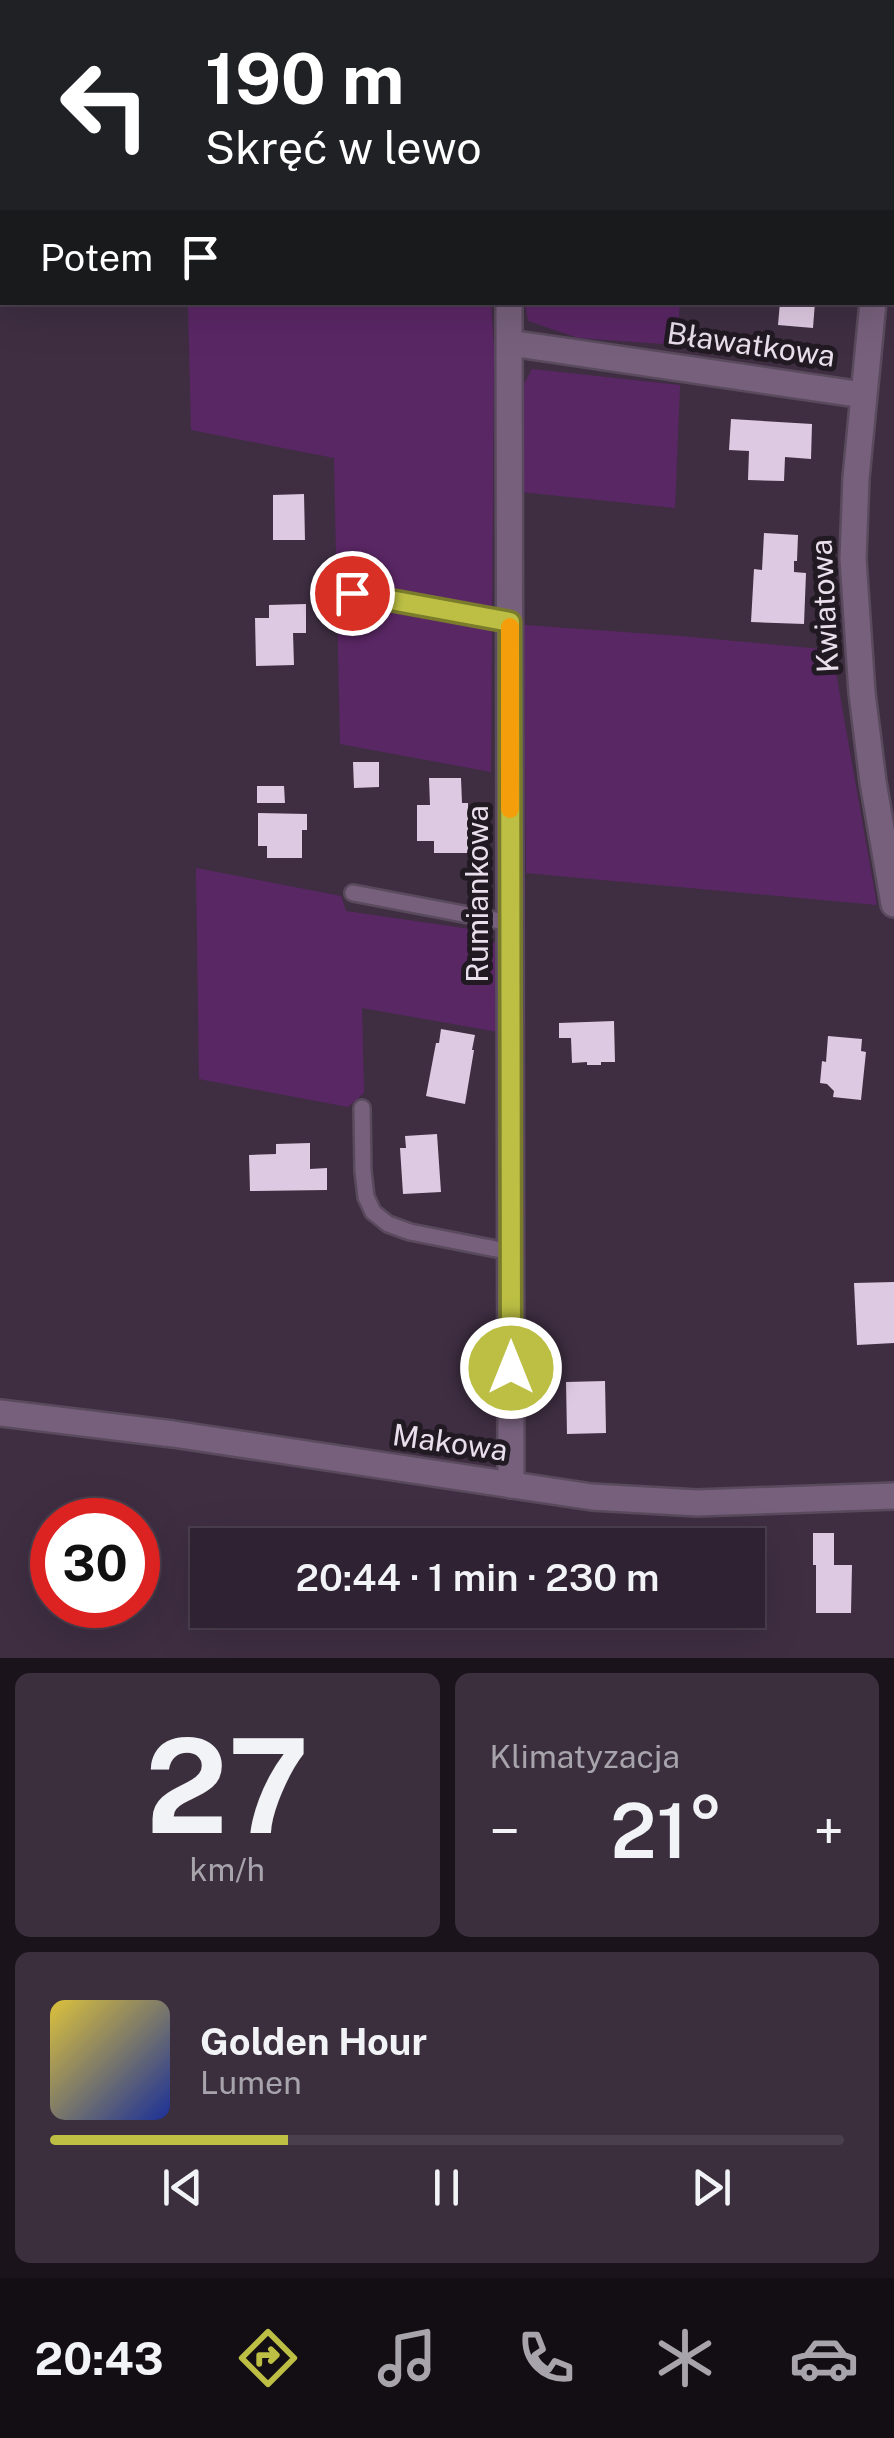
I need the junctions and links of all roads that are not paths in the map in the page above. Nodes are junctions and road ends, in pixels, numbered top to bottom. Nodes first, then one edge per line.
1 (509, 305) edge
2 (873, 305) edge
3 (510, 343) junction
4 (863, 395) junction
5 (352, 593) dead end
6 (510, 622) junction
7 (354, 893) dead end
8 (894, 904) edge
9 (510, 923) junction
10 (362, 1108) dead end
11 (511, 1252) junction
12 (0, 1413) edge
13 (511, 1485) junction
14 (894, 1496) edge

1 - 3 street, Rumiankowa
2 - 4 street, Kwiatowa
3 - 4 street, Bławatkowa
3 - 6 street, Rumiankowa
4 - 8 street, Kwiatowa
5 - 6 lane
6 - 9 street, Rumiankowa
7 - 9 lane
9 - 11 street, Rumiankowa
10 - 11 lane
11 - 13 street, Rumiankowa
12 - 13 street, Makowa
13 - 14 street, Makowa

